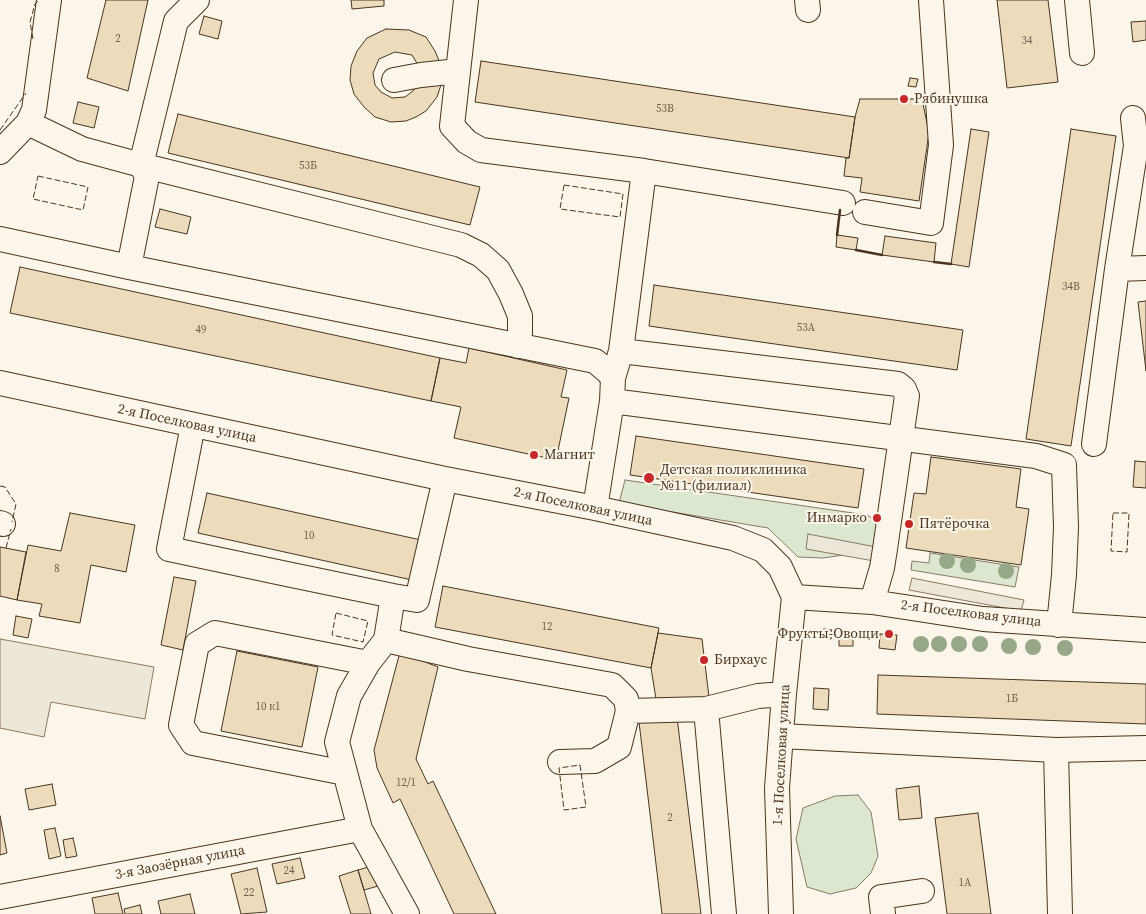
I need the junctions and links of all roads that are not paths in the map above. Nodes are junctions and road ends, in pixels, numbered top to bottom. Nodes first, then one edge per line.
1 (49, 0) edge
2 (197, 0) edge
3 (466, 0) edge
4 (931, 0) edge
5 (1077, 0) edge
6 (1082, 53) dead end
7 (458, 71) junction
8 (394, 80) dead end
9 (1133, 118) dead end
10 (28, 123) junction
11 (0, 152) edge
12 (141, 165) junction
13 (644, 171) junction
14 (843, 203) dead end
15 (865, 212) dead end
16 (0, 239) edge
17 (129, 267) junction
18 (1146, 268) edge
19 (1117, 269) junction
20 (518, 346) junction
21 (621, 352) junction
22 (0, 383) edge
23 (613, 390) junction
24 (193, 425) junction
25 (901, 438) junction
26 (1094, 444) dead end
27 (445, 479) junction
28 (594, 508) junction
29 (393, 596) junction
30 (794, 597) junction
31 (872, 602) junction
32 (1060, 624) junction
33 (1146, 630) edge
34 (386, 640) junction
35 (368, 663) junction
36 (784, 694) junction
37 (706, 709) junction
38 (628, 711) junction
39 (781, 736) junction
40 (1146, 748) edge
41 (1056, 750) junction
42 (560, 762) dead end
43 (344, 773) junction
44 (360, 829) junction
45 (922, 891) dead end
46 (0, 898) edge
47 (407, 914) edge
48 (724, 914) edge
49 (781, 914) edge
50 (883, 914) edge
51 (1060, 914) edge

1 - 10 street
2 - 12 street
3 - 7 street
4 - 15 street
5 - 6 street
7 - 8 street
7 - 13 street
9 - 19 street
10 - 11 street
10 - 12 street
12 - 17 street
12 - 20 street
13 - 14 street
13 - 21 street
16 - 17 street
17 - 20 street
18 - 19 street
19 - 26 street
20 - 23 street
21 - 23 street
21 - 25 street
22 - 24 street, 2-я Поселковая улица
23 - 25 street
23 - 28 street
24 - 27 street, 2-я Поселковая улица
24 - 29 street
25 - 31 street
25 - 32 street
27 - 28 street, 2-я Поселковая улица
27 - 29 street
28 - 30 street, 2-я Поселковая улица
29 - 34 street
30 - 31 street, 2-я Поселковая улица
30 - 36 street, 1-я Поселковая улица
31 - 32 street, 2-я Поселковая улица
32 - 33 street, 2-я Поселковая улица
34 - 35 street
34 - 38 street
35 - 43 street
35 - 43 street
36 - 37 street
36 - 39 street, 1-я Поселковая улица
37 - 38 street
37 - 48 street
38 - 42 street
39 - 41 street
39 - 49 street, 1-я Поселковая улица
40 - 41 street
41 - 51 street
43 - 44 street
44 - 46 street, 3-я Заозёрная улица
44 - 47 street
45 - 50 street

